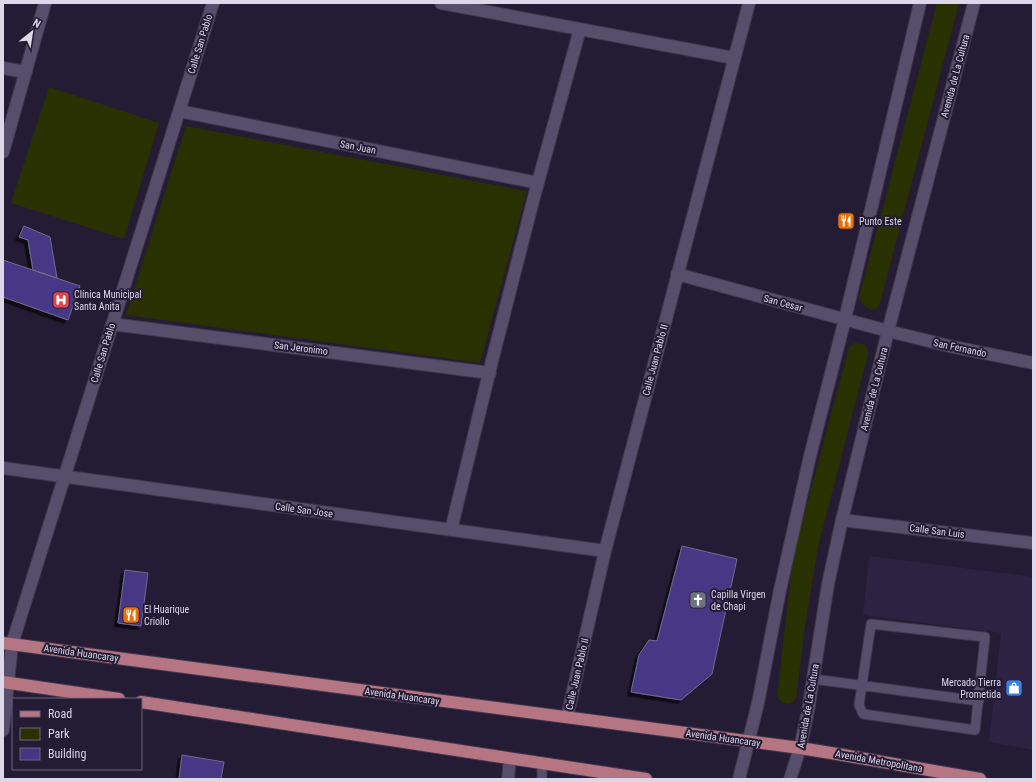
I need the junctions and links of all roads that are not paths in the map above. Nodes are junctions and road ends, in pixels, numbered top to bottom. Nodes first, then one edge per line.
1 (46, 3) edge
2 (213, 3) edge
3 (441, 3) edge
4 (749, 3) edge
5 (920, 3) edge
6 (974, 3) edge
7 (580, 29) junction
8 (734, 58) junction
9 (3, 68) edge
10 (26, 72) junction
11 (179, 111) junction
12 (3, 152) edge
13 (538, 182) junction
14 (677, 274) junction
15 (845, 319) junction
16 (112, 324) junction
17 (888, 331) junction
18 (1033, 363) edge
19 (490, 372) junction
20 (3, 468) edge
21 (65, 477) junction
22 (842, 520) junction
23 (451, 530) junction
24 (1033, 543) edge
25 (605, 551) junction
26 (8, 643) edge
27 (813, 679) junction
28 (6, 682) edge
29 (861, 685) junction
30 (112, 698) edge
31 (979, 701) junction
32 (142, 702) edge
33 (566, 718) junction
34 (3, 730) edge
35 (748, 742) junction
36 (800, 748) junction
37 (510, 759) junction
38 (542, 763) junction
39 (601, 776) edge
40 (508, 779) edge
41 (542, 779) edge
42 (646, 779) edge
43 (739, 779) edge
44 (790, 779) edge
45 (980, 779) edge

1 - 10 street
2 - 11 street, Calle San Pablo
3 - 7 street
4 - 8 street, Calle Juan Pablo II
5 - 15 street
6 - 17 street, Avenida de La Cultura
7 - 8 street
7 - 13 street
8 - 14 street, Calle Juan Pablo II
9 - 10 street
10 - 12 street
11 - 13 street, San Juan
11 - 16 street, Calle San Pablo
13 - 19 street
14 - 15 street, San Cesar
14 - 25 street, Calle Juan Pablo II
15 - 17 street, San Cesar
15 - 35 street
16 - 19 street, San Jeronimo
16 - 21 street, Calle San Pablo
17 - 18 street, San Fernando
17 - 22 street, Avenida de La Cultura
19 - 23 street
20 - 21 street, Calle San Jose
21 - 23 street, Calle San Jose
21 - 26 street, Calle San Pablo
22 - 24 street, Calle San Luis
22 - 27 street, Avenida de La Cultura
23 - 25 street, Calle San Jose
25 - 33 street, Calle Juan Pablo II
26 - 28 street, Calle San Pablo
26 - 33 main road, Avenida Huancaray
27 - 29 lane
27 - 36 street, Avenida de La Cultura
28 - 30 main road
28 - 34 street, Calle San Pablo
29 - 31 lane
29 - 31 lane
29 - 31 lane
32 - 37 main road
33 - 35 main road, Avenida Huancaray
35 - 36 main road, Avenida Huancaray
35 - 43 street
36 - 44 street, Avenida de La Cultura
36 - 45 main road, Avenida Metropolitana
37 - 38 main road
37 - 40 street
38 - 39 main road
38 - 41 lane
39 - 42 main road

